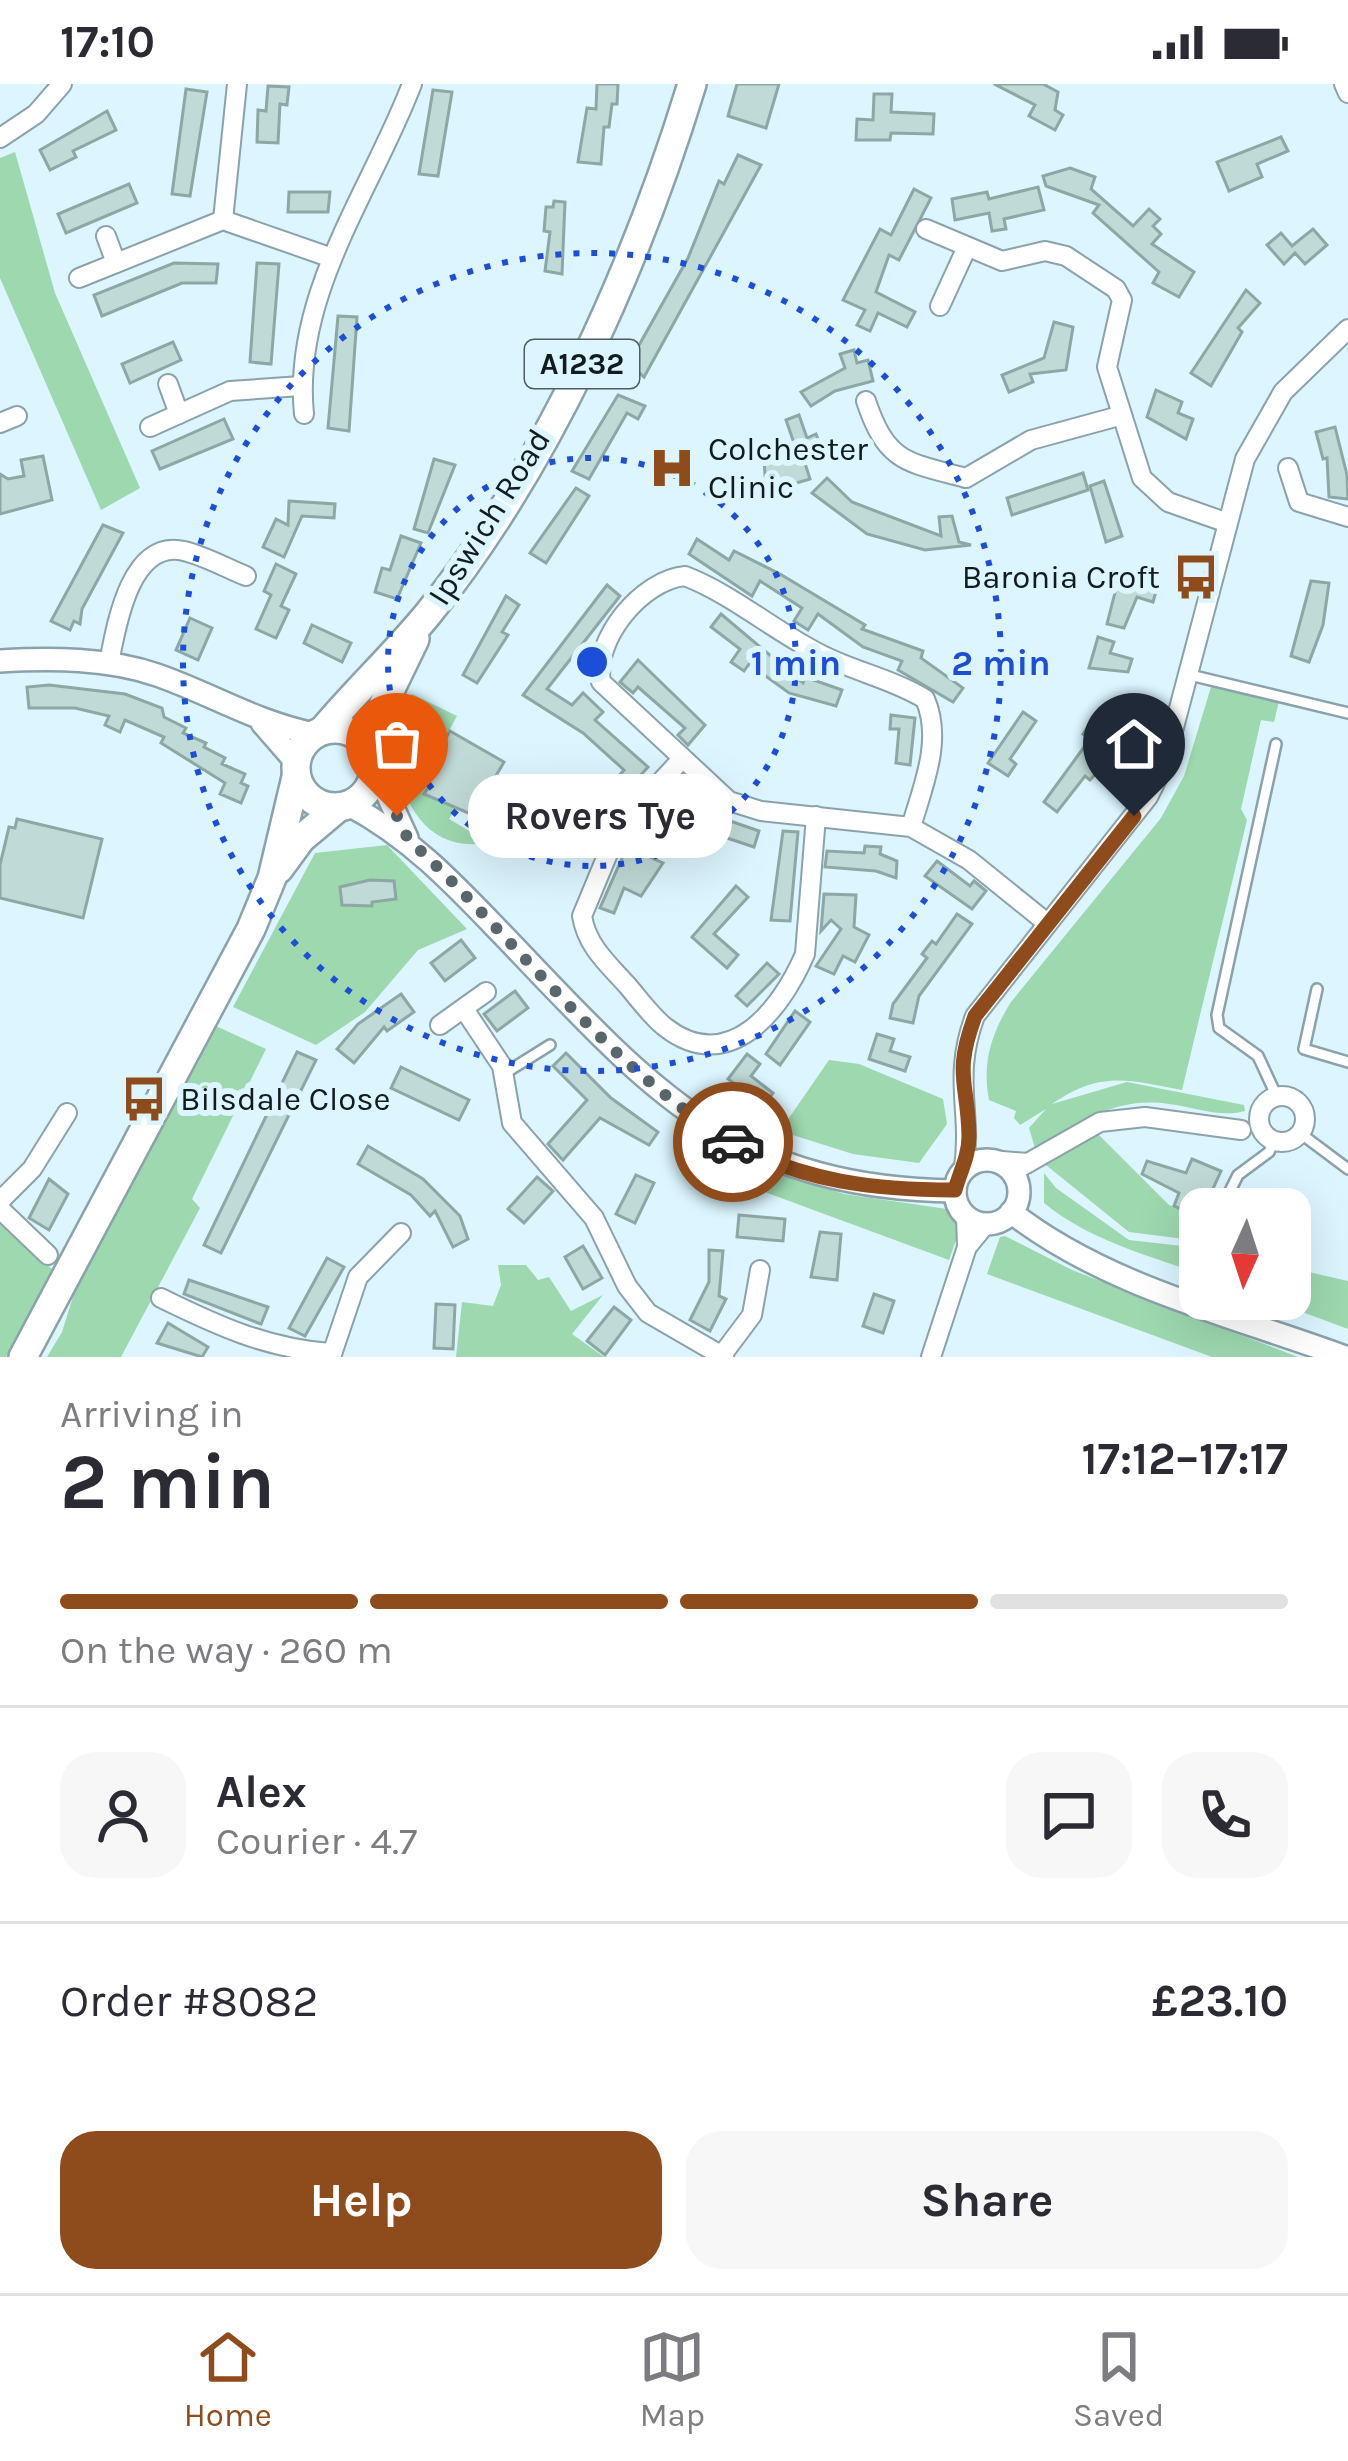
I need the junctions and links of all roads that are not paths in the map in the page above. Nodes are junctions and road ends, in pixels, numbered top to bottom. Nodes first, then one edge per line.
1 (62, 84) edge
2 (237, 84) edge
3 (412, 84) edge
4 (692, 84) edge
5 (1344, 84) edge
6 (1348, 93) edge
7 (0, 138) edge
8 (223, 220) junction
9 (926, 229) dead end
10 (106, 236) dead end
11 (967, 247) junction
12 (332, 258) junction
13 (116, 262) junction
14 (79, 278) dead end
15 (940, 306) dead end
16 (1348, 328) edge
17 (168, 384) dead end
18 (301, 386) junction
19 (866, 401) dead end
20 (179, 414) junction
21 (304, 414) dead end
22 (1119, 416) junction
23 (150, 427) dead end
24 (1288, 468) dead end
25 (1348, 518) edge
26 (1225, 522) junction
27 (246, 576) dead end
28 (423, 619) junction
29 (0, 662) edge
30 (109, 664) junction
31 (1186, 674) junction
32 (1348, 713) edge
33 (261, 723) junction
34 (319, 732) junction
35 (1276, 744) dead end
36 (372, 759) junction
37 (681, 760) junction
38 (296, 769) junction
39 (344, 806) junction
40 (816, 815) junction
41 (911, 827) junction
42 (408, 839) junction
43 (272, 878) junction
44 (1047, 923) junction
45 (1317, 989) dead end
46 (485, 992) dead end
47 (464, 1009) junction
48 (440, 1024) dead end
49 (550, 1045) dead end
50 (1348, 1062) edge
51 (502, 1075) junction
52 (1277, 1097) junction
53 (67, 1113) dead end
54 (1268, 1133) junction
55 (1300, 1133) junction
56 (979, 1162) junction
57 (1022, 1167) junction
58 (1348, 1169) edge
59 (1232, 1188) edge
60 (955, 1190) junction
61 (0, 1205) edge
62 (1011, 1212) junction
63 (975, 1220) junction
64 (401, 1233) dead end
65 (48, 1255) dead end
66 (760, 1270) dead end
67 (161, 1298) dead end
68 (330, 1355) edge
69 (723, 1356) edge
70 (23, 1357) edge
71 (931, 1357) edge
72 (1345, 1357) edge

1 - 7 street
2 - 8 street
3 - 12 street
4 - 28 main road, Ipswich Road / A1232
5 - 6 street
8 - 12 street
8 - 13 street
9 - 11 street
10 - 13 street
11 - 15 street
11 - 22 street
12 - 18 street
13 - 14 street
16 - 26 street
17 - 20 street
18 - 20 street
18 - 21 street
19 - 22 street
20 - 23 street
22 - 26 street
24 - 25 street
26 - 31 street
27 - 30 street
28 - 34 main road, Ipswich Road / A1232
28 - 36 main road, Ipswich Road / A1232
29 - 30 street
30 - 33 street
31 - 32 lane
31 - 44 street
33 - 34 street
33 - 38 street
34 - 36 main road
34 - 38 main road, A1232
35 - 52 lane
36 - 39 main road, A1232
36 - 42 street
37 - 40 street
37 - 40 street
37 - 41 street
38 - 39 main road
38 - 43 main road, A1232
39 - 42 street
39 - 43 main road, A1232
40 - 41 street
41 - 44 street
42 - 60 street
43 - 70 main road, A1232
44 - 56 street
45 - 50 lane
46 - 47 street
47 - 48 street
47 - 51 street
49 - 51 lane
51 - 69 street
52 - 54 street
52 - 55 street
53 - 61 street
54 - 55 street
54 - 57 street
54 - 59 lane
55 - 58 lane
56 - 57 street
56 - 60 street
57 - 62 street
60 - 63 street
61 - 65 street
62 - 63 street
62 - 72 street
63 - 71 street
64 - 68 street
66 - 69 street
67 - 68 street

